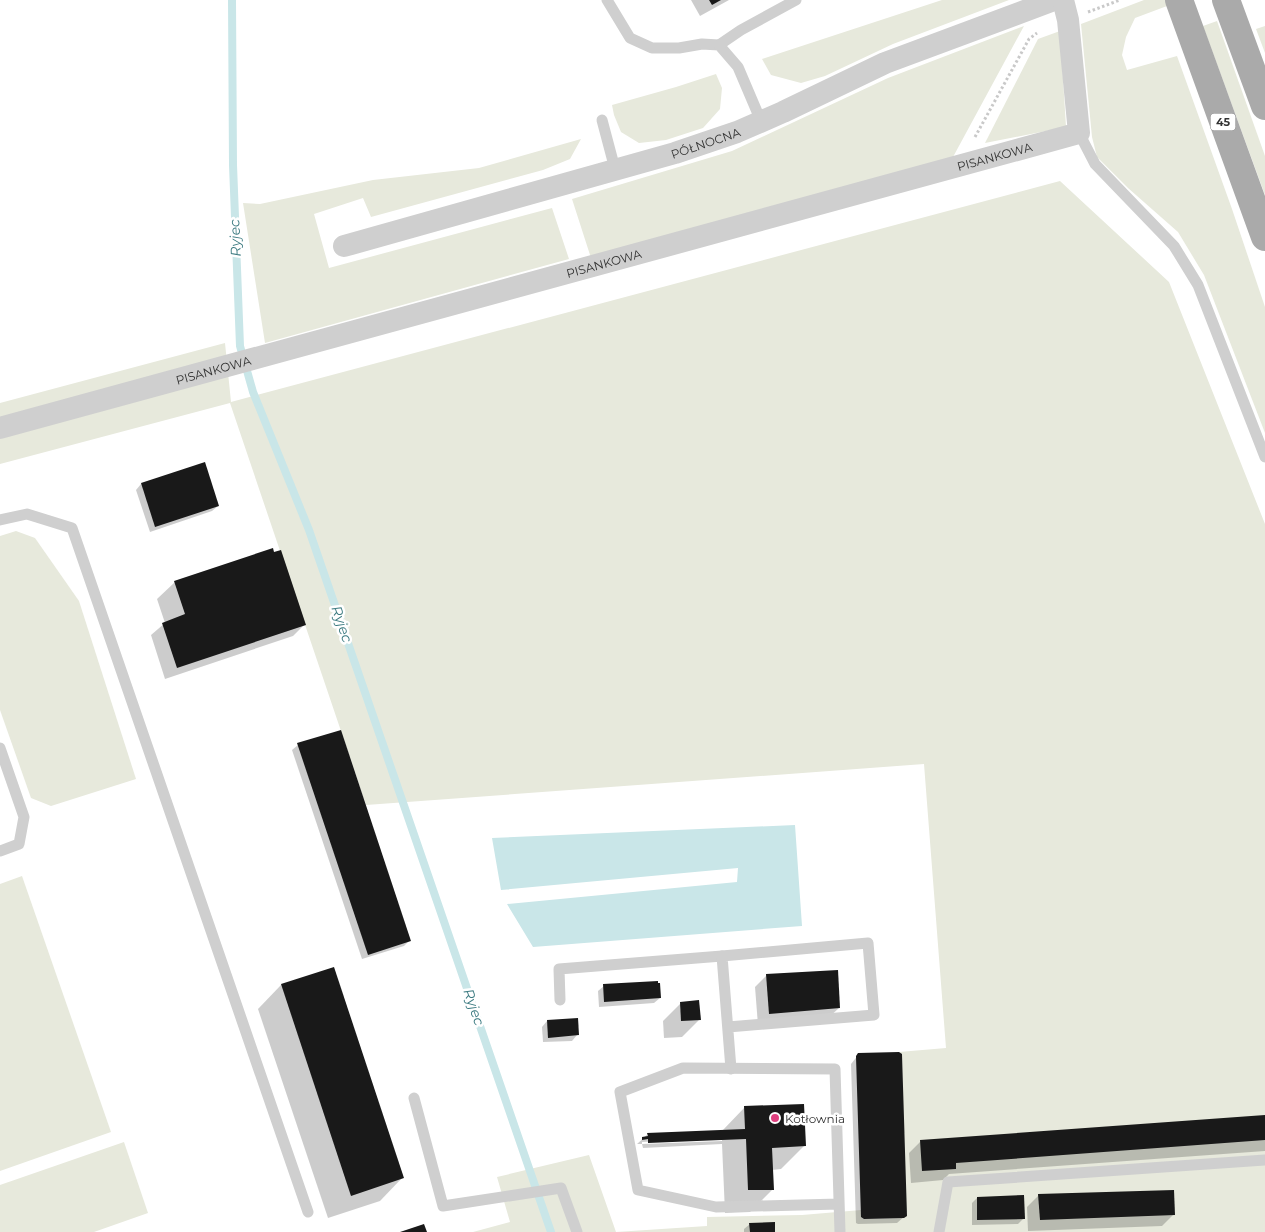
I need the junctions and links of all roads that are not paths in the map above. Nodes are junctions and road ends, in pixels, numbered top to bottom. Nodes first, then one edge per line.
1 (607, 0) edge
2 (796, 0) edge
3 (1054, 0) edge
4 (1226, 0) edge
5 (1180, 4) edge
6 (1066, 10) edge
7 (719, 45) junction
8 (1265, 106) edge
9 (602, 120) dead end
10 (761, 121) junction
11 (1079, 134) junction
12 (615, 169) junction
13 (1265, 237) edge
14 (344, 246) dead end
15 (0, 428) edge
16 (1265, 458) edge
17 (0, 520) edge
18 (0, 748) edge
19 (0, 851) edge
20 (722, 956) junction
21 (560, 1000) dead end
22 (728, 1027) junction
23 (732, 1069) junction
24 (414, 1098) dead end
25 (1265, 1160) edge
26 (839, 1204) junction
27 (308, 1212) dead end
28 (577, 1232) edge
29 (840, 1232) edge
30 (939, 1232) edge

1 - 7 lane
2 - 7 lane
3 - 10 street, PÓŁNOCNA
4 - 8 main road
5 - 13 main road, 45
6 - 11 street
7 - 10 lane
9 - 12 lane
10 - 12 street, PÓŁNOCNA
11 - 15 street, PISANKOWA
11 - 16 lane
12 - 14 street, PÓŁNOCNA
17 - 27 lane
18 - 19 lane
20 - 21 lane
20 - 22 lane
20 - 22 lane
22 - 23 lane
23 - 26 lane
23 - 26 lane
24 - 28 lane
25 - 30 lane
26 - 29 lane

